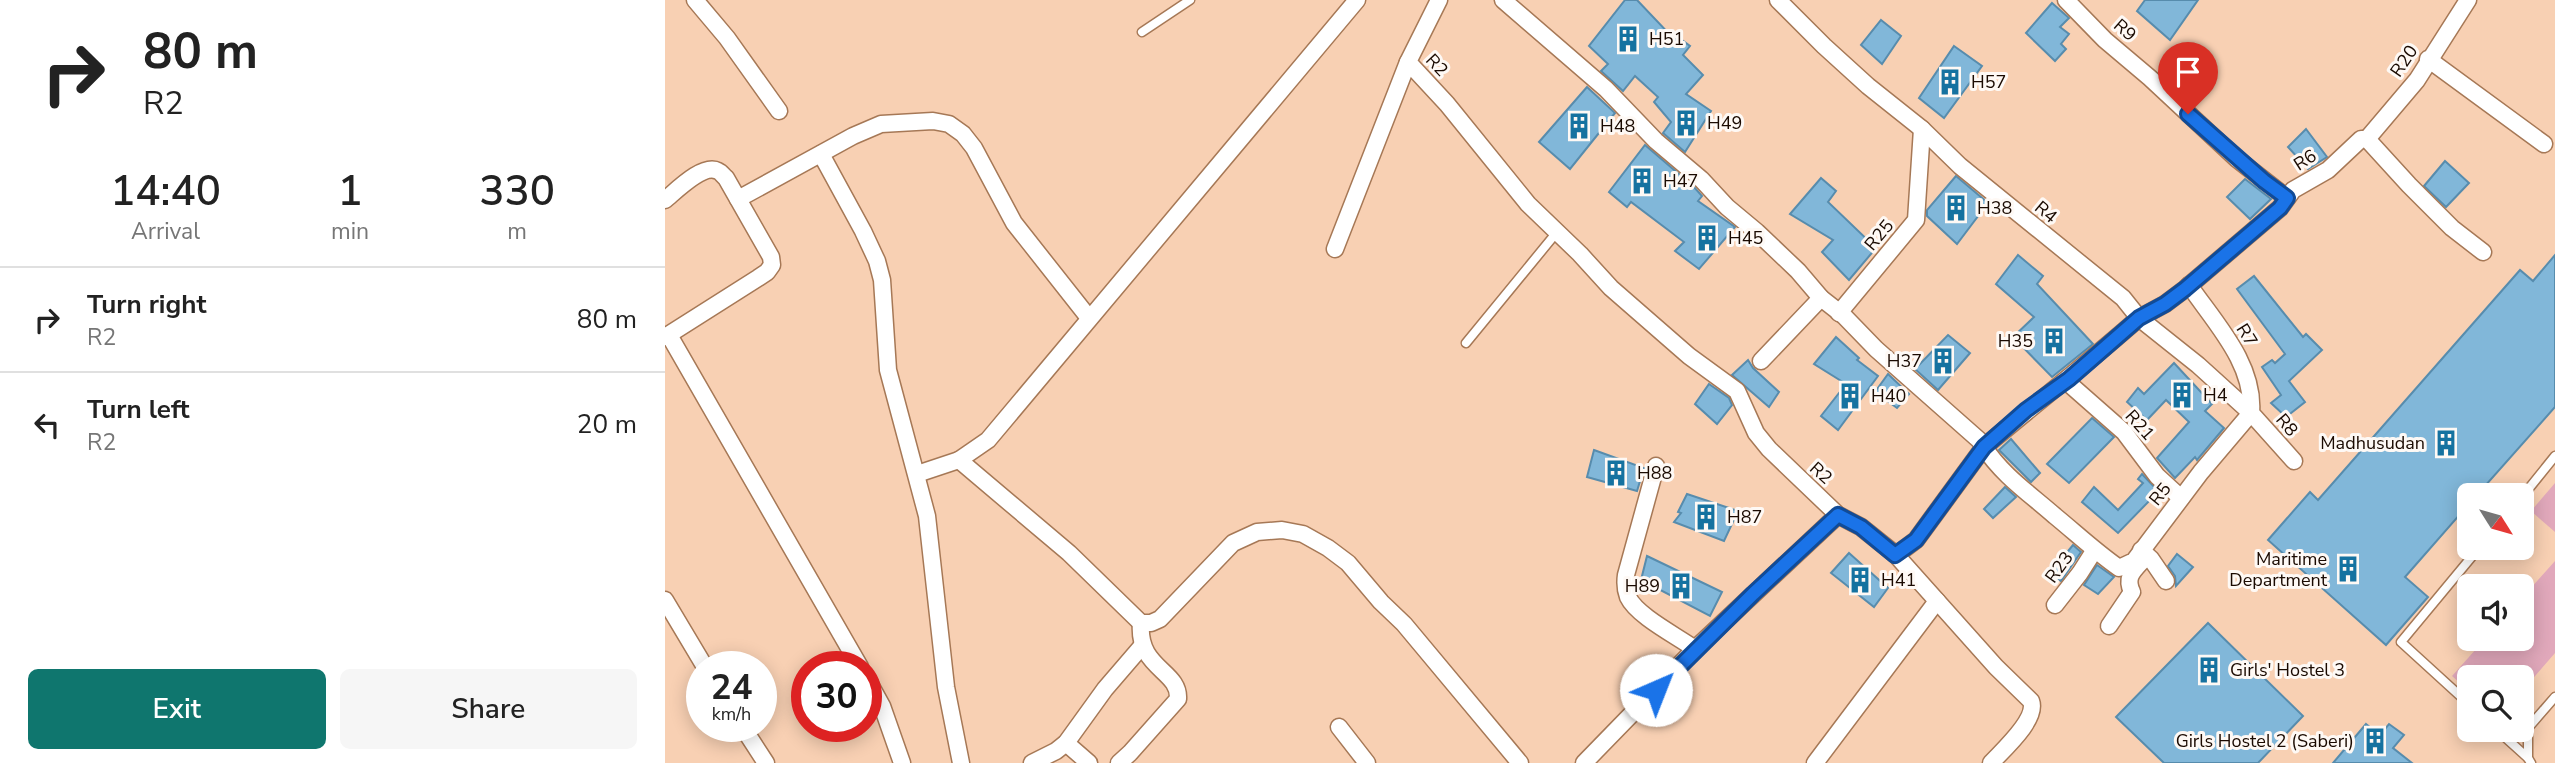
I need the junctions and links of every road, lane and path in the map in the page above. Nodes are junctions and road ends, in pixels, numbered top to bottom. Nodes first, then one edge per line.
1 (695, 0) edge
2 (1190, 0) edge
3 (1357, 0) edge
4 (1439, 0) edge
5 (1503, 0) edge
6 (1778, 0) edge
7 (2066, 0) edge
8 (2468, 0) edge
9 (1142, 32) dead end
10 (2428, 60) junction
11 (1408, 62) junction
12 (779, 111) dead end
13 (1922, 129) junction
14 (2367, 139) junction
15 (2544, 144) dead end
16 (821, 154) junction
17 (2287, 198) junction
18 (738, 199) junction
19 (665, 200) edge
20 (1557, 232) junction
21 (1335, 249) dead end
22 (2483, 252) dead end
23 (2189, 285) junction
24 (1821, 298) junction
25 (1839, 313) junction
26 (1089, 318) junction
27 (2139, 318) junction
28 (667, 336) edge
29 (1466, 343) dead end
30 (1761, 361) dead end
31 (2066, 381) junction
32 (2251, 413) junction
33 (1984, 447) junction
34 (2555, 456) edge
35 (959, 460) junction
36 (2294, 461) dead end
37 (1656, 466) dead end
38 (917, 474) junction
39 (2533, 483) edge
40 (2182, 498) junction
41 (1838, 515) junction
42 (2094, 551) junction
43 (2144, 552) junction
44 (1895, 555) junction
45 (2469, 560) edge
46 (2124, 573) junction
47 (2166, 581) dead end
48 (665, 600) edge
49 (1937, 601) junction
50 (2055, 605) dead end
51 (1142, 623) junction
52 (2109, 626) dead end
53 (1142, 646) junction
54 (1695, 649) junction
55 (695, 651) edge
56 (851, 651) edge
57 (2457, 693) edge
58 (2555, 697) edge
59 (882, 706) edge
60 (1339, 727) dead end
61 (752, 742) edge
62 (2510, 742) edge
63 (1066, 743) junction
64 (1130, 760) edge
65 (2530, 761) edge
66 (766, 763) edge
67 (902, 763) edge
68 (961, 763) edge
69 (1033, 763) edge
70 (1089, 763) edge
71 (1367, 763) edge
72 (1520, 763) edge
73 (1584, 763) edge
74 (1815, 763) edge
75 (1991, 763) edge

1 - 12 street
2 - 9 lane
3 - 26 street
4 - 11 street, R2
5 - 24 street
6 - 13 street, R4
7 - 17 street, R9
8 - 10 street, R20
10 - 14 street, R20
10 - 15 street
11 - 20 street, R2
11 - 21 street
13 - 25 street, R25
13 - 27 street, R4
14 - 17 street, R6
14 - 22 street
16 - 18 street
16 - 26 street
16 - 38 street
17 - 23 street, R6
18 - 19 street
18 - 28 street
20 - 29 lane
20 - 41 street, R2
23 - 27 street, R6
23 - 32 street, R7
24 - 25 street
24 - 30 street
25 - 33 street
26 - 35 street
27 - 31 street
27 - 32 street
28 - 56 street
31 - 33 street
31 - 40 street, R21
32 - 36 street, R8
32 - 40 street, R5
33 - 42 street
33 - 44 street
34 - 39 lane
35 - 38 street
35 - 51 street
37 - 54 street
38 - 68 street
40 - 43 street, R5
41 - 44 street, R2
41 - 54 street
42 - 46 street
42 - 50 street, R23
43 - 46 street, R5
43 - 47 street
44 - 49 street, R2
45 - 57 lane
46 - 52 street
48 - 55 street
49 - 74 street
49 - 75 street, R2
51 - 53 street
51 - 72 street
53 - 63 street
53 - 64 street
54 - 73 street
58 - 65 lane
59 - 67 street
60 - 71 street
61 - 66 street
62 - 65 lane
63 - 69 street
63 - 70 street

